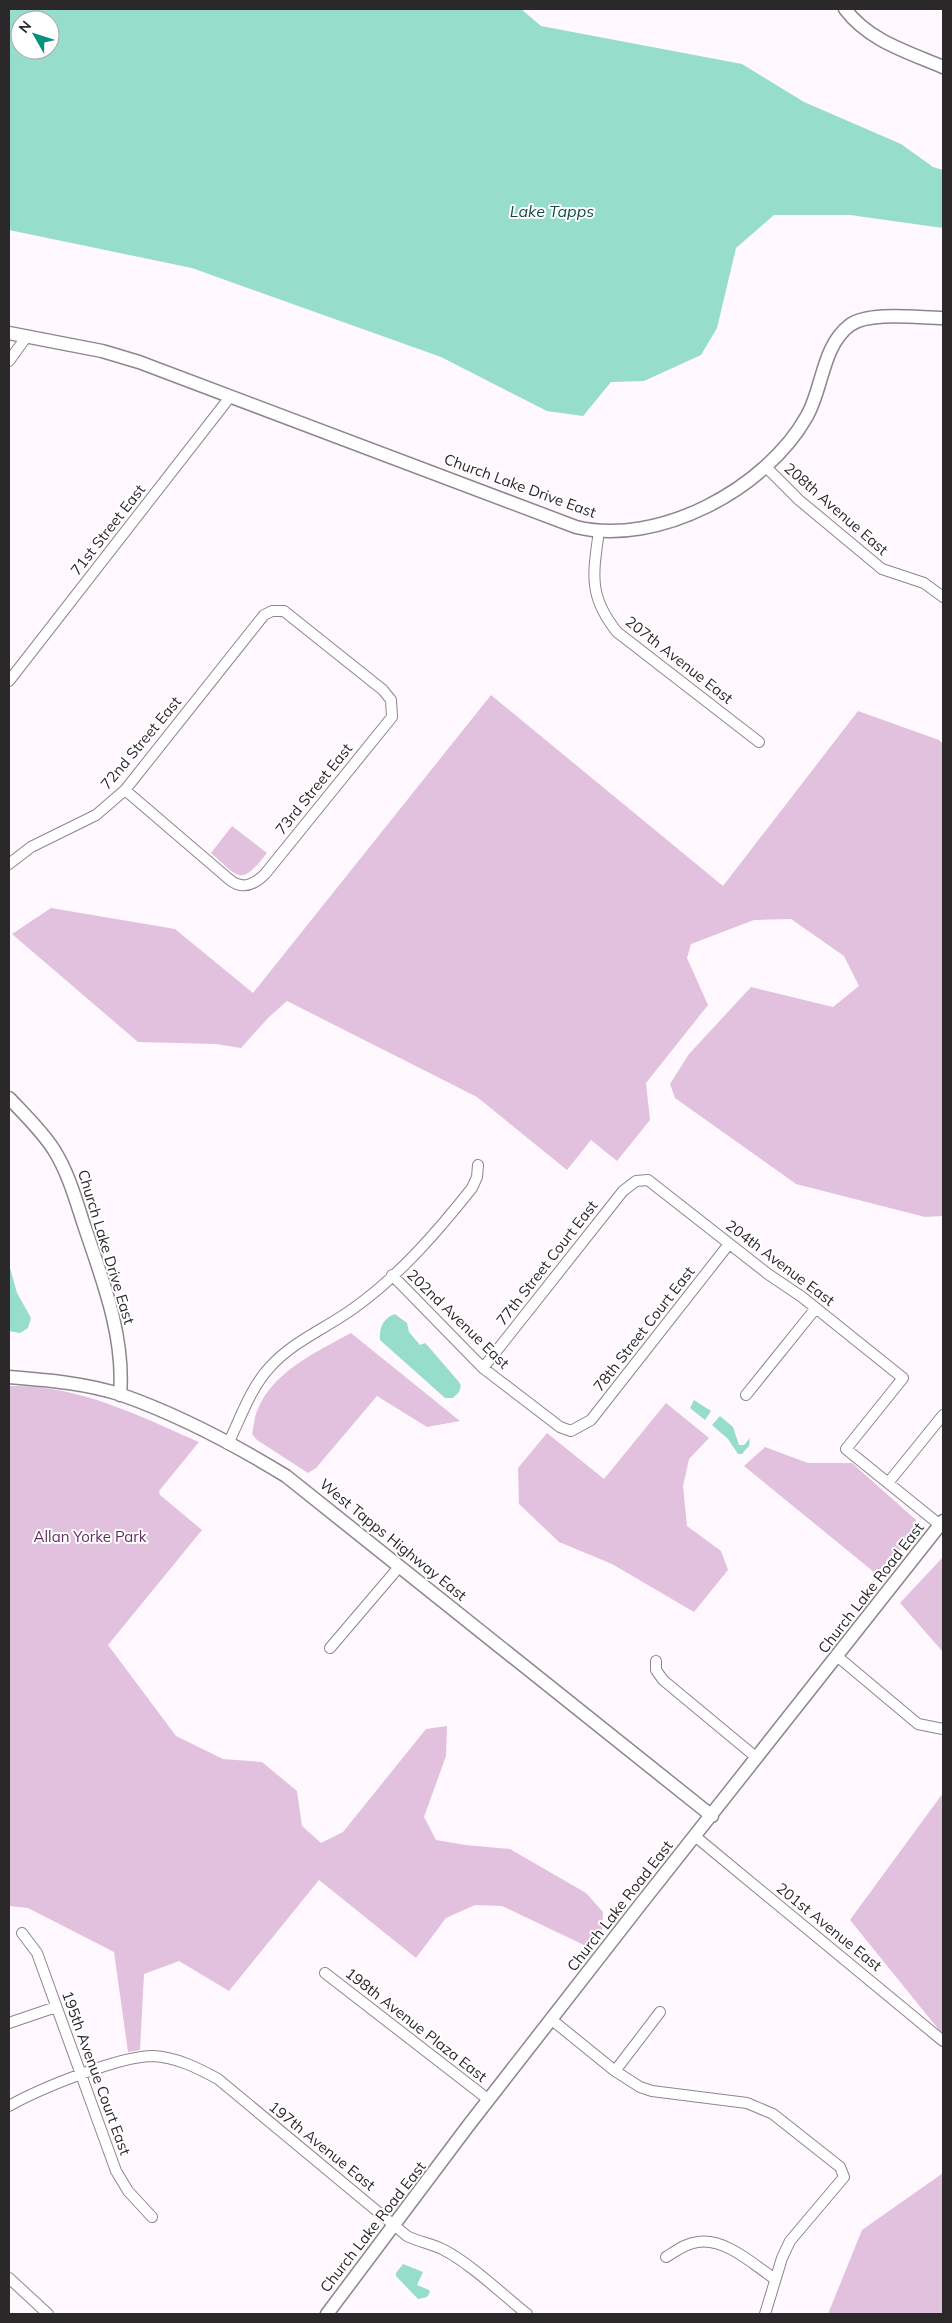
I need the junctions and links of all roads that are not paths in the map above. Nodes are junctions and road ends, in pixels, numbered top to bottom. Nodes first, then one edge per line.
1 (845, 9) edge
2 (943, 67) edge
3 (943, 318) edge
4 (9, 333) edge
5 (27, 336) junction
6 (9, 361) edge
7 (230, 397) junction
8 (765, 466) junction
9 (599, 531) junction
10 (943, 597) edge
11 (9, 681) edge
12 (393, 706) joint
13 (759, 742) dead end
14 (125, 790) junction
15 (9, 864) edge
16 (9, 1098) edge
17 (478, 1165) dead end
18 (636, 1181) joint
19 (729, 1244) junction
20 (392, 1275) junction
21 (816, 1308) junction
22 (483, 1368) junction
23 (9, 1376) edge
24 (120, 1395) junction
25 (746, 1395) dead end
26 (943, 1415) edge
27 (578, 1429) joint
28 (228, 1444) junction
29 (888, 1483) junction
30 (942, 1523) edge
31 (399, 1567) junction
32 (330, 1648) dead end
33 (838, 1657) junction
34 (656, 1662) dead end
35 (943, 1729) edge
36 (757, 1758) junction
37 (712, 1816) junction
38 (696, 1837) junction
39 (22, 1933) dead end
40 (325, 1973) dead end
41 (56, 2007) junction
42 (660, 2012) dead end
43 (552, 2020) junction
44 (9, 2023) edge
45 (943, 2041) edge
46 (615, 2071) junction
47 (80, 2075) junction
48 (489, 2100) junction
49 (9, 2106) edge
50 (152, 2217) dead end
51 (394, 2225) junction
52 (666, 2256) dead end
53 (9, 2278) edge
54 (776, 2279) junction
55 (48, 2314) edge
56 (326, 2314) edge
57 (527, 2314) edge
58 (765, 2314) edge

1 - 2 street
3 - 8 street, Church Lake Drive East
4 - 5 street, Church Lake Drive East
5 - 6 street
5 - 7 street, Church Lake Drive East
7 - 9 street, Church Lake Drive East
7 - 11 street, 71st Street East
8 - 9 street, Church Lake Drive East
8 - 10 street, 208th Avenue East
9 - 13 street, 207th Avenue East
12 - 14 street, 72nd Street East
12 - 14 street, 73rd Street East
14 - 15 street, 72nd Street East
16 - 24 street, Church Lake Drive East
17 - 20 street
18 - 19 street, 204th Avenue East
18 - 22 street, 77th Street Court East
19 - 21 street, 204th Avenue East
19 - 27 street, 78th Street Court East
20 - 22 street, 202nd Avenue East
20 - 28 street
21 - 25 street
21 - 29 street, 204th Avenue East
22 - 27 street, 202nd Avenue East
23 - 24 street, West Tapps Highway East
24 - 28 street, West Tapps Highway East
26 - 29 street
28 - 31 street, West Tapps Highway East
29 - 30 street
30 - 33 street, Church Lake Road East
31 - 32 street
31 - 37 street, West Tapps Highway East
33 - 35 street
33 - 36 street, Church Lake Road East
34 - 36 street
36 - 37 street, Church Lake Road East
37 - 38 street, Church Lake Road East
38 - 43 street, Church Lake Road East
38 - 45 street, 201st Avenue East
39 - 41 street, 195th Avenue Court East
40 - 48 street, 198th Avenue Plaza East
41 - 44 street
41 - 47 street, 195th Avenue Court East
42 - 46 street
43 - 46 street
43 - 48 street, Church Lake Road East
46 - 54 street
47 - 49 street, 197th Avenue East
47 - 50 street, 195th Avenue Court East
47 - 51 street, 197th Avenue East
48 - 51 street, Church Lake Road East
51 - 56 street, Church Lake Road East
51 - 57 street, 197th Avenue East
52 - 54 street
53 - 55 street
54 - 58 street

